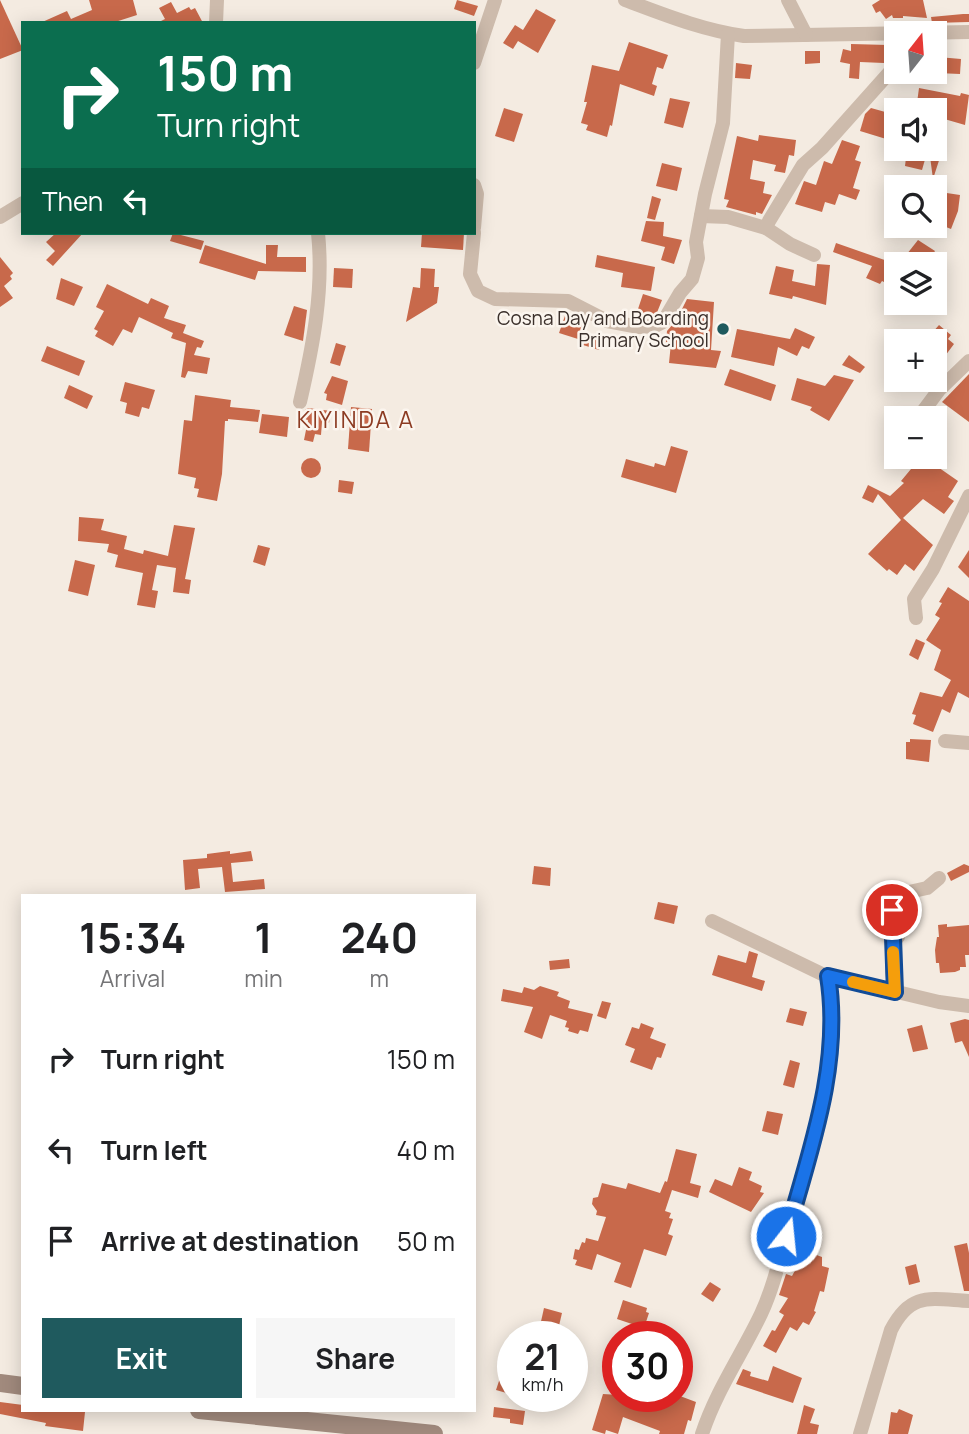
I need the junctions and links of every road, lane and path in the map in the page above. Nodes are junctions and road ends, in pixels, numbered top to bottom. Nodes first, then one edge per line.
1 (218, 0) edge
2 (495, 0) edge
3 (625, 0) edge
4 (788, 0) edge
5 (216, 21) edge
6 (947, 32) edge
7 (969, 32) edge
8 (727, 34) junction
9 (884, 34) edge
10 (806, 36) junction
11 (476, 57) edge
12 (884, 79) edge
13 (21, 203) edge
14 (701, 216) junction
15 (0, 217) edge
16 (766, 228) junction
17 (318, 235) edge
18 (474, 235) edge
19 (814, 255) dead end
20 (969, 361) edge
21 (300, 402) dead end
22 (927, 406) edge
23 (969, 496) edge
24 (916, 618) dead end
25 (946, 741) dead end
26 (969, 743) edge
27 (939, 878) dead end
28 (712, 921) dead end
29 (828, 976) junction
30 (895, 992) junction
31 (969, 1006) edge
32 (969, 1301) edge
33 (0, 1383) edge
34 (21, 1386) edge
35 (211, 1412) edge
36 (299, 1427) edge
37 (435, 1434) edge
38 (702, 1434) edge
39 (860, 1434) edge

1 - 5 street
2 - 11 street
3 - 8 street
4 - 10 street
6 - 7 street
8 - 10 street
8 - 14 street
9 - 10 street
12 - 16 street
13 - 15 street
14 - 16 street
14 - 18 street
16 - 19 street
17 - 21 street
20 - 22 street
23 - 24 street
25 - 26 street
27 - 30 street
28 - 29 street
29 - 30 street
29 - 38 street
30 - 31 street
32 - 39 street
33 - 34 street
35 - 36 street
36 - 37 street

